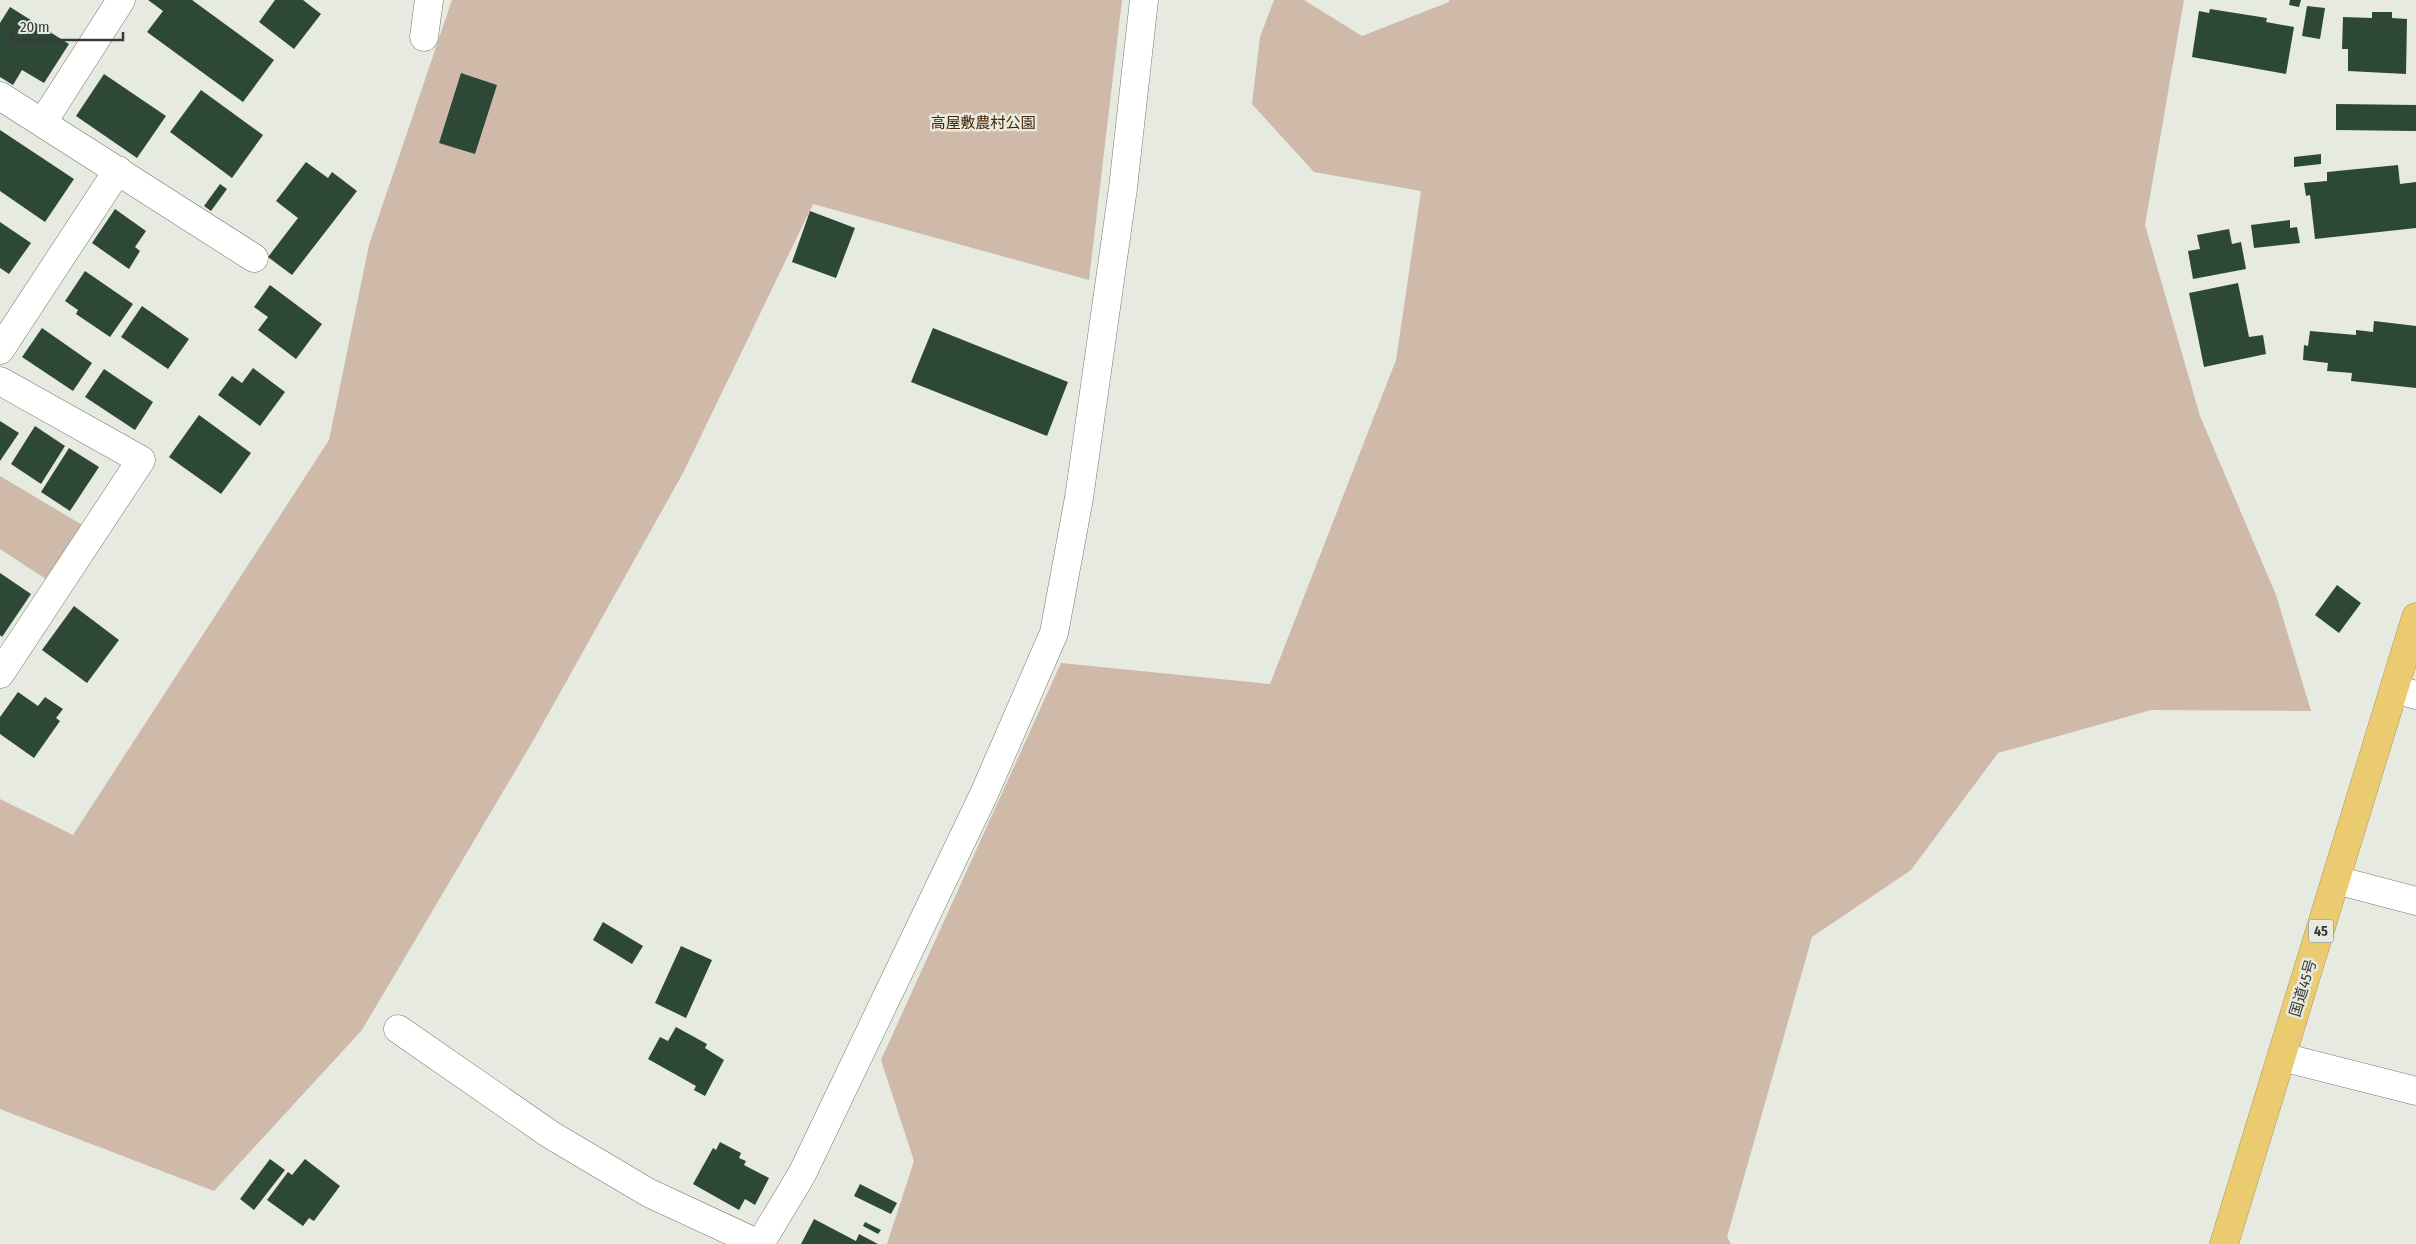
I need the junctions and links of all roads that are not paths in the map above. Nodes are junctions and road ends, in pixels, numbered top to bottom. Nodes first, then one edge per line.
1 (121, 0) edge
2 (429, 0) edge
3 (1144, 0) edge
4 (424, 37) dead end
5 (0, 96) edge
6 (43, 122) junction
7 (118, 170) junction
8 (254, 258) dead end
9 (0, 350) edge
10 (0, 381) edge
11 (2416, 617) edge
12 (0, 674) edge
13 (2405, 692) edge
14 (2336, 880) junction
15 (2416, 901) edge
16 (398, 1029) dead end
17 (2282, 1057) junction
18 (2416, 1092) edge
19 (759, 1244) edge
20 (2224, 1244) edge

1 - 6 street
2 - 4 street
3 - 19 street
5 - 6 street
6 - 7 street
7 - 8 street
7 - 9 street
10 - 12 street
11 - 13 highway, 国道45号 / 45
13 - 14 highway, 国道45号 / 45
14 - 15 street
14 - 17 highway, 国道45号 / 45
16 - 19 street
17 - 18 street
17 - 20 highway, 国道45号 / 45

